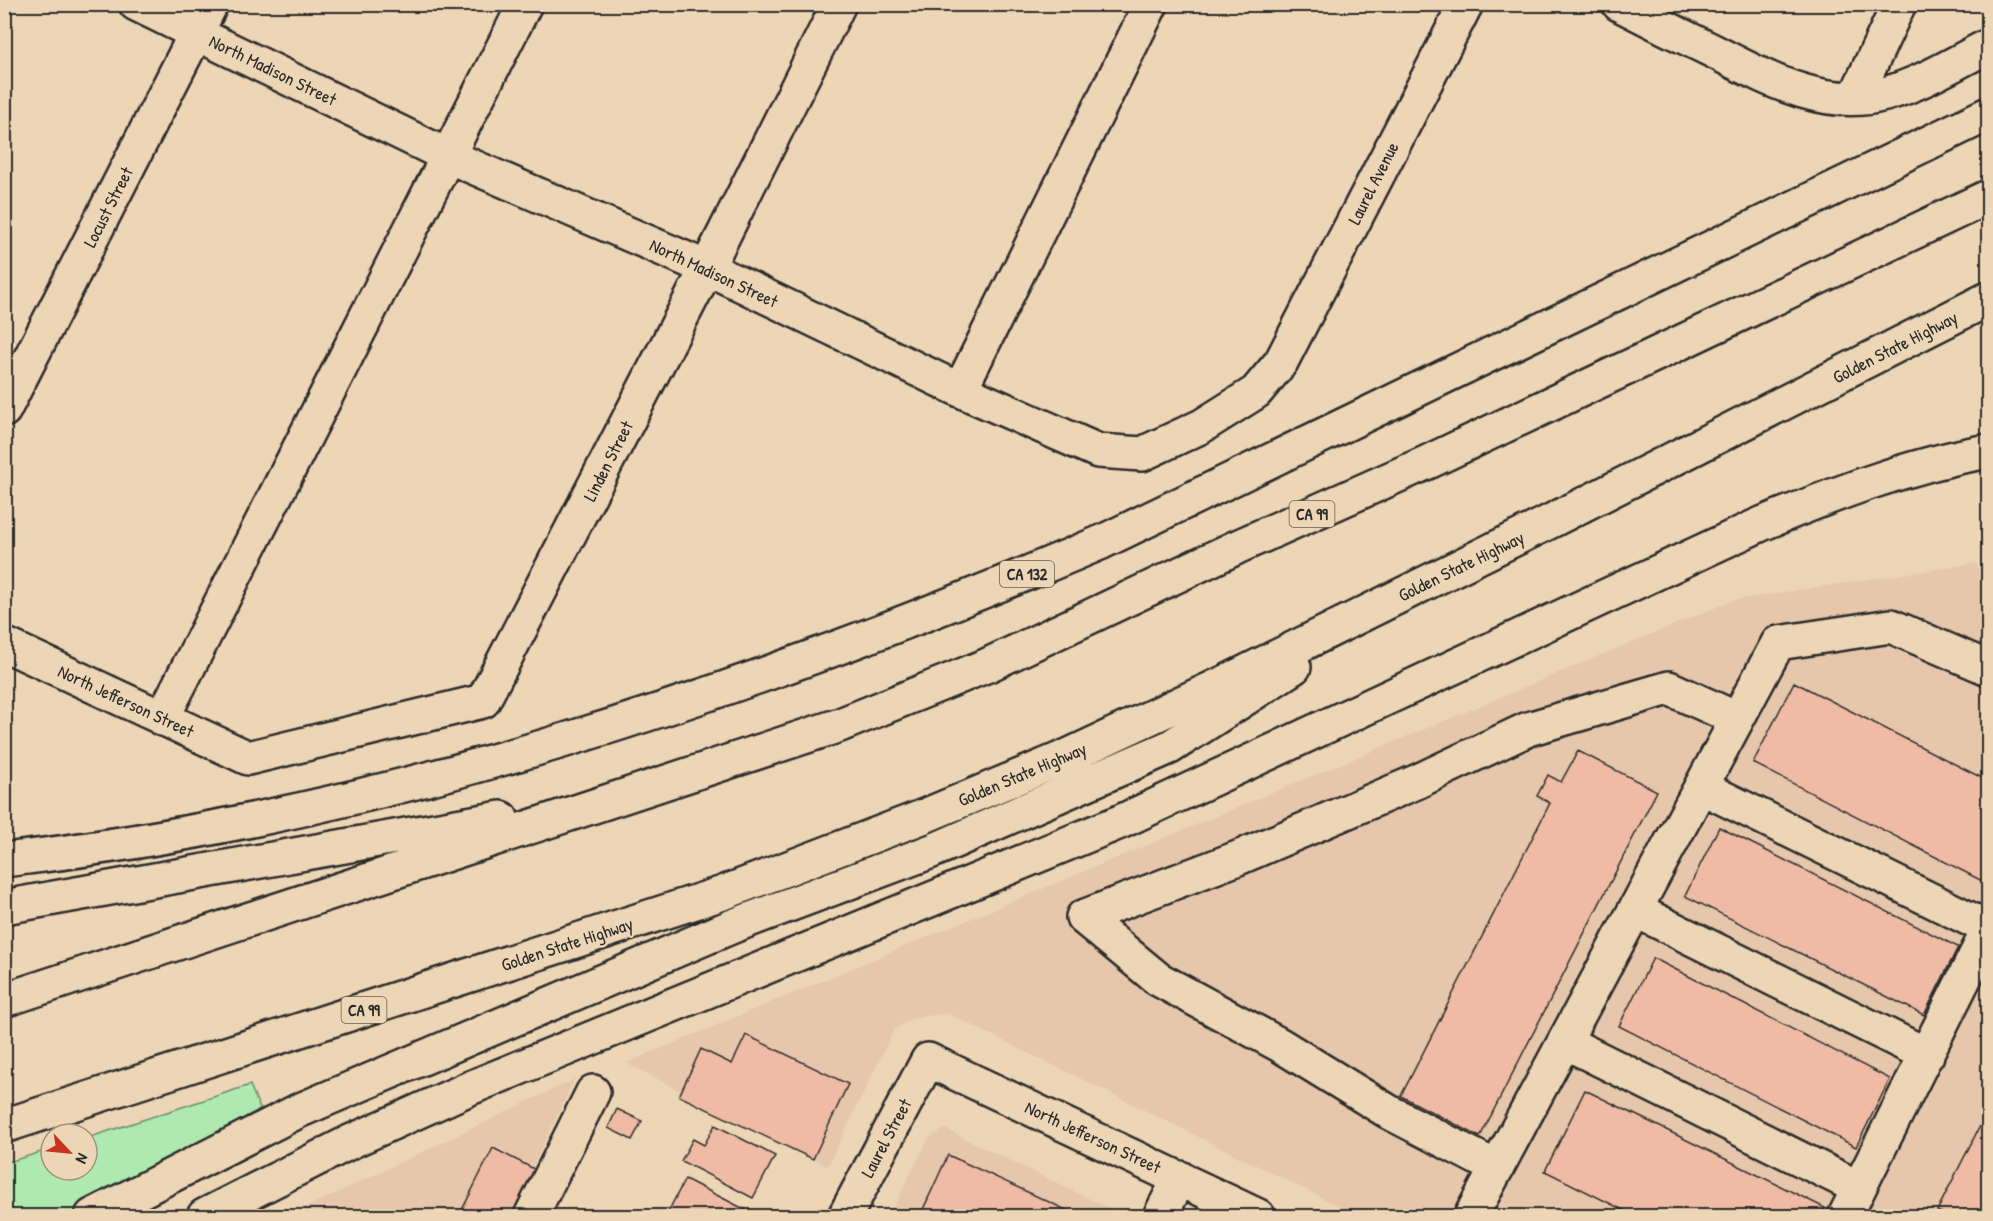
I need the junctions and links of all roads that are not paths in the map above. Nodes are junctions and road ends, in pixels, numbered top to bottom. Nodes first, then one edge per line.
1 (136, 4) edge
2 (525, 4) edge
3 (840, 4) edge
4 (1151, 4) edge
5 (1466, 4) edge
6 (1619, 4) edge
7 (1899, 4) edge
8 (204, 18) edge
9 (1989, 46) edge
10 (1855, 98) junction
11 (1989, 114) edge
12 (448, 156) junction
13 (1989, 196) edge
14 (707, 268) junction
15 (1989, 299) edge
16 (1281, 362) joint
17 (960, 390) junction
18 (4, 410) edge
19 (1989, 451) edge
20 (1429, 581) junction
21 (4, 644) edge
22 (1989, 668) edge
23 (162, 719) junction
24 (1737, 719) junction
25 (248, 758) joint
26 (1701, 788) junction
27 (620, 796) junction
28 (4, 860) edge
29 (4, 908) edge
30 (1635, 910) junction
31 (1989, 929) edge
32 (4, 1000) edge
33 (1565, 1042) junction
34 (1927, 1054) junction
35 (927, 1060) joint
36 (593, 1092) dead end
37 (4, 1126) edge
38 (1497, 1168) junction
39 (1180, 1178) junction
40 (1859, 1188) junction
41 (1481, 1213) edge
42 (92, 1216) edge
43 (204, 1216) edge
44 (531, 1216) edge
45 (845, 1216) edge
46 (1160, 1216) edge
47 (1258, 1216) edge
48 (1845, 1216) edge

1 - 8 main road, North Madison Street
2 - 12 main road
3 - 14 main road, Linden Street
4 - 17 main road
5 - 16 main road, Laurel Avenue
6 - 10 main road
7 - 10 main road
8 - 12 main road, North Madison Street
8 - 18 main road, Locust Street
9 - 10 main road
11 - 28 main road, CA 132
12 - 14 main road, North Madison Street
12 - 23 main road
13 - 27 main road, CA 99
14 - 17 main road, North Madison Street
14 - 25 main road, Linden Street
15 - 20 main road, Golden State Highway / CA 99
16 - 17 main road, North Madison Street
19 - 43 main road
20 - 37 main road, Golden State Highway / CA 99
20 - 42 main road
21 - 23 main road, North Jefferson Street
22 - 24 main road
23 - 25 main road, North Jefferson Street
24 - 26 main road
24 - 38 main road
26 - 30 main road
26 - 31 main road
27 - 29 main road
27 - 32 main road, CA 99
30 - 33 main road
30 - 34 main road
31 - 34 main road
33 - 38 main road
33 - 40 main road
34 - 40 main road
35 - 39 main road, North Jefferson Street
35 - 45 main road, Laurel Street
36 - 44 main road
38 - 41 main road
39 - 46 main road
39 - 47 main road, North Jefferson Street
40 - 48 main road

